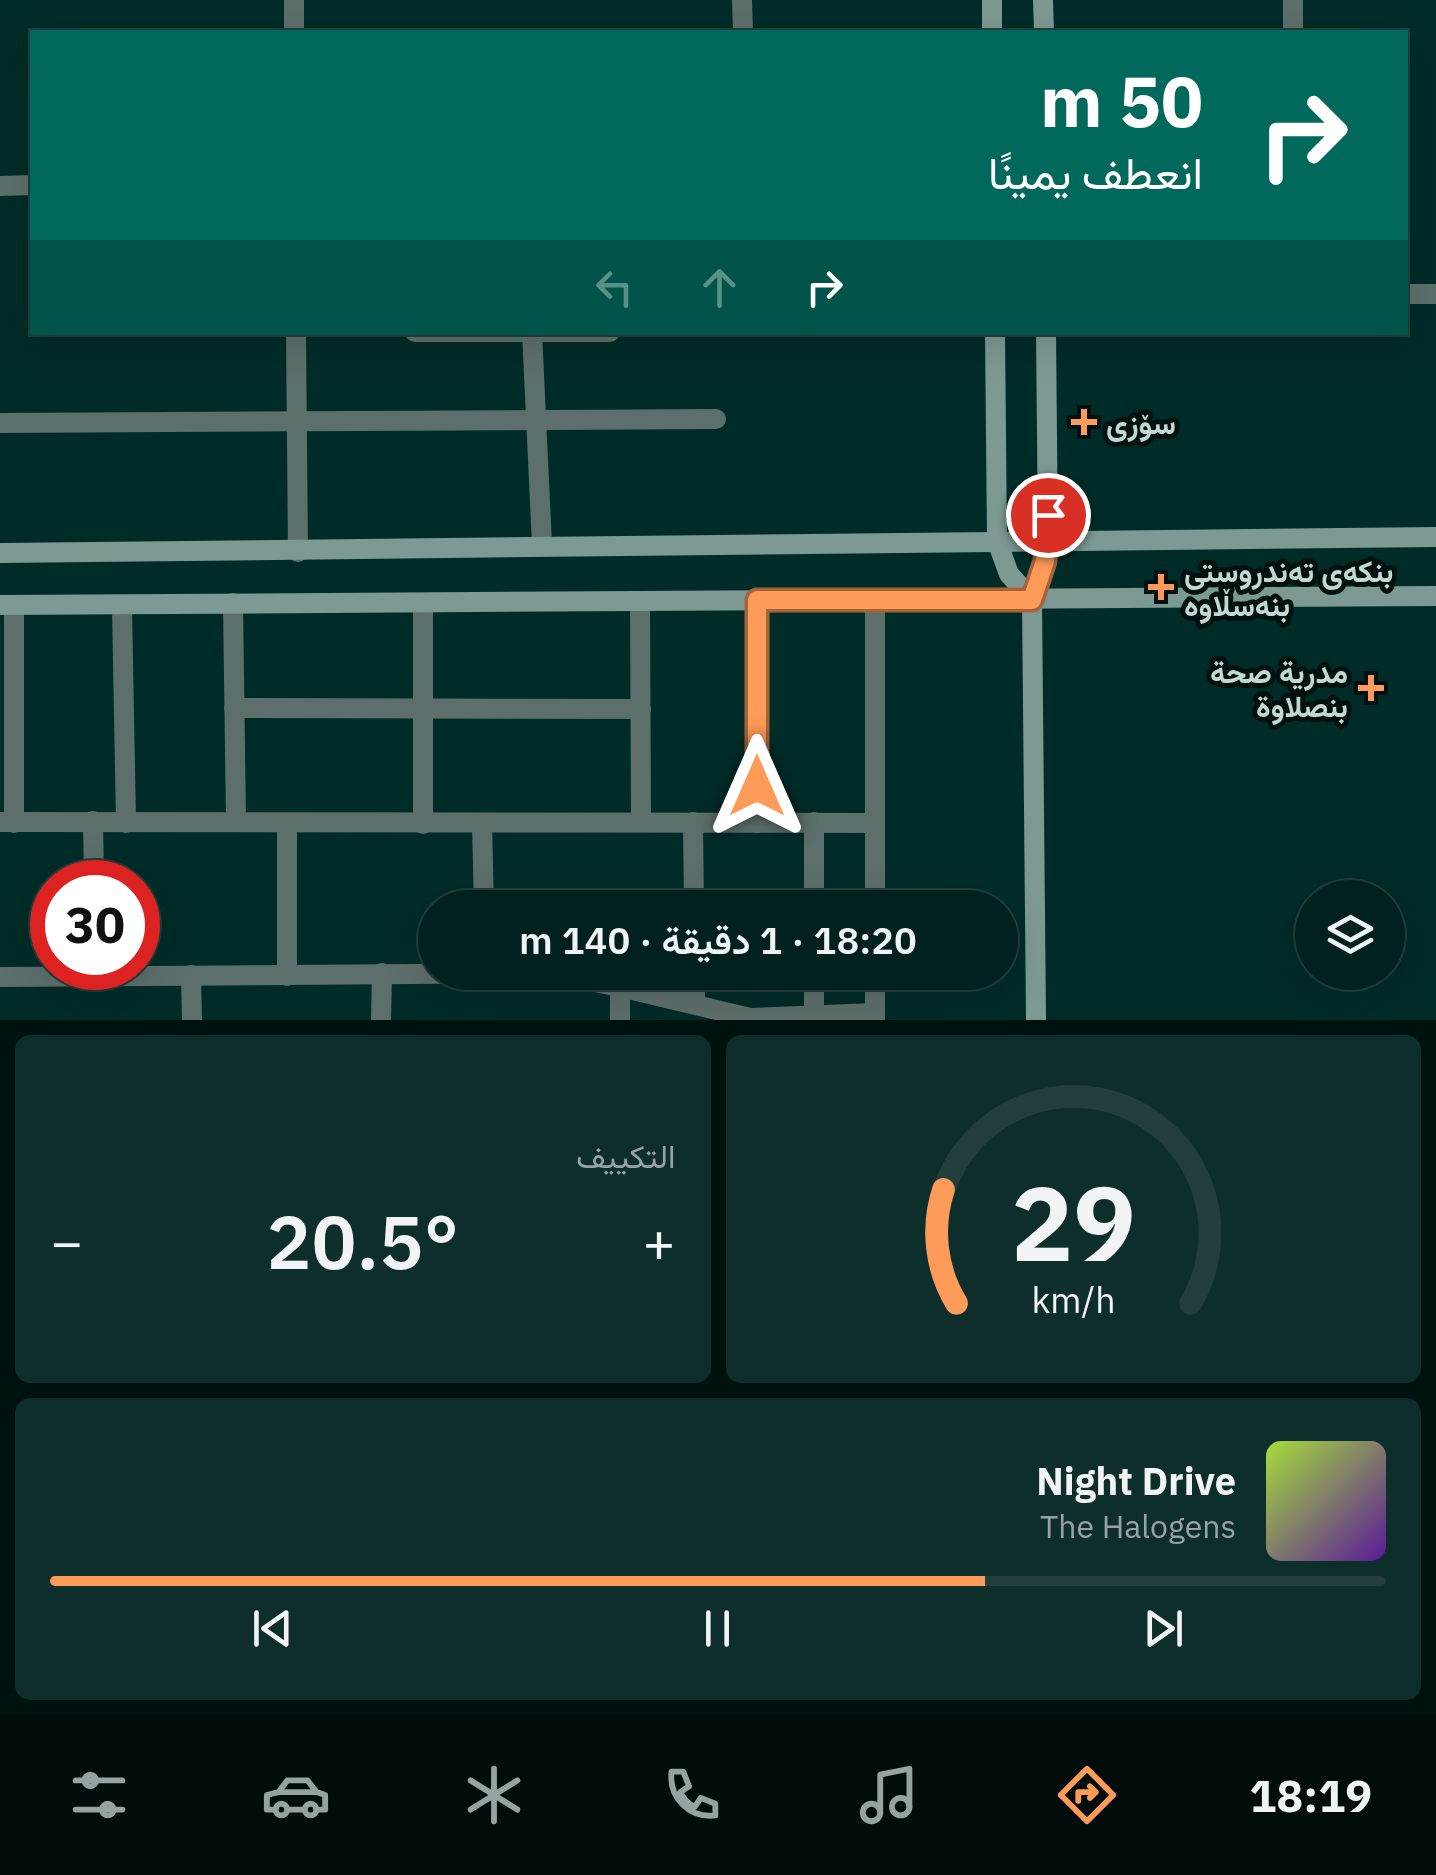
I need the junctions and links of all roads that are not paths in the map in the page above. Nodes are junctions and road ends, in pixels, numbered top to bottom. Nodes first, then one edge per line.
1 (294, 0) edge
2 (742, 0) edge
3 (992, 0) edge
4 (1043, 0) edge
5 (1293, 0) edge
6 (294, 30) edge
7 (743, 30) edge
8 (992, 30) edge
9 (1044, 30) edge
10 (1293, 30) edge
11 (30, 185) edge
12 (0, 186) edge
13 (1408, 294) edge
14 (1436, 294) edge
15 (296, 335) edge
16 (532, 335) edge
17 (994, 335) edge
18 (1046, 335) edge
19 (536, 418) junction
20 (716, 419) dead end
21 (297, 422) junction
22 (0, 423) edge
23 (1436, 536) edge
24 (1048, 540) junction
25 (997, 541) junction
26 (542, 545) junction
27 (298, 552) junction
28 (0, 553) edge
29 (1436, 596) edge
30 (757, 600) junction
31 (875, 600) junction
32 (1032, 600) junction
33 (640, 601) junction
34 (233, 603) junction
35 (423, 603) junction
36 (7, 605) edge
37 (122, 606) junction
38 (234, 708) junction
39 (641, 709) junction
40 (7, 710) edge
41 (423, 710) junction
42 (93, 821) junction
43 (236, 822) junction
44 (642, 822) junction
45 (693, 822) junction
46 (814, 822) junction
47 (875, 822) junction
48 (7, 823) edge
49 (126, 823) junction
50 (287, 823) junction
51 (482, 823) junction
52 (757, 823) junction
53 (423, 824) junction
54 (94, 860) edge
55 (484, 890) edge
56 (694, 890) edge
57 (814, 890) edge
58 (875, 890) edge
59 (382, 973) junction
60 (418, 973) edge
61 (160, 974) edge
62 (30, 975) edge
63 (191, 975) junction
64 (287, 976) junction
65 (0, 977) edge
66 (620, 990) edge
67 (637, 990) edge
68 (695, 990) edge
69 (814, 990) edge
70 (875, 990) edge
71 (695, 1004) junction
72 (814, 1015) junction
73 (875, 1016) edge
74 (750, 1019) edge
75 (192, 1020) edge
76 (381, 1020) edge
77 (620, 1020) edge
78 (1036, 1020) edge

1 - 6 street
2 - 7 street
3 - 8 street
4 - 9 street
5 - 10 street
11 - 12 street
13 - 14 street
15 - 21 street
16 - 19 street
17 - 25 street
18 - 24 street
19 - 20 street
19 - 21 street
19 - 26 street
21 - 22 street
21 - 27 street
23 - 24 street
24 - 25 street
24 - 32 street
25 - 26 street
25 - 32 street
26 - 27 street
27 - 28 street
29 - 32 street
30 - 31 street
30 - 33 street
30 - 52 street
31 - 32 street
31 - 47 street
32 - 78 street
33 - 35 street
33 - 39 street
34 - 35 street
34 - 37 street
34 - 38 street
35 - 41 street
36 - 37 street
36 - 40 street
37 - 49 street
38 - 41 street
38 - 43 street
39 - 41 street
39 - 44 street
40 - 48 street
41 - 53 street
42 - 48 street
42 - 49 street
42 - 54 street
43 - 49 street
43 - 50 street
44 - 45 street
44 - 51 street
45 - 52 street
45 - 56 street
46 - 47 street
46 - 52 street
46 - 57 street
47 - 58 street
50 - 53 street
50 - 64 street
51 - 53 street
51 - 55 street
59 - 60 street
59 - 64 street
59 - 76 street
61 - 63 street
62 - 65 street
63 - 64 street
63 - 75 street
66 - 77 street
67 - 71 street
68 - 71 street
69 - 72 street
70 - 73 street
71 - 74 street
72 - 73 street
72 - 74 street

